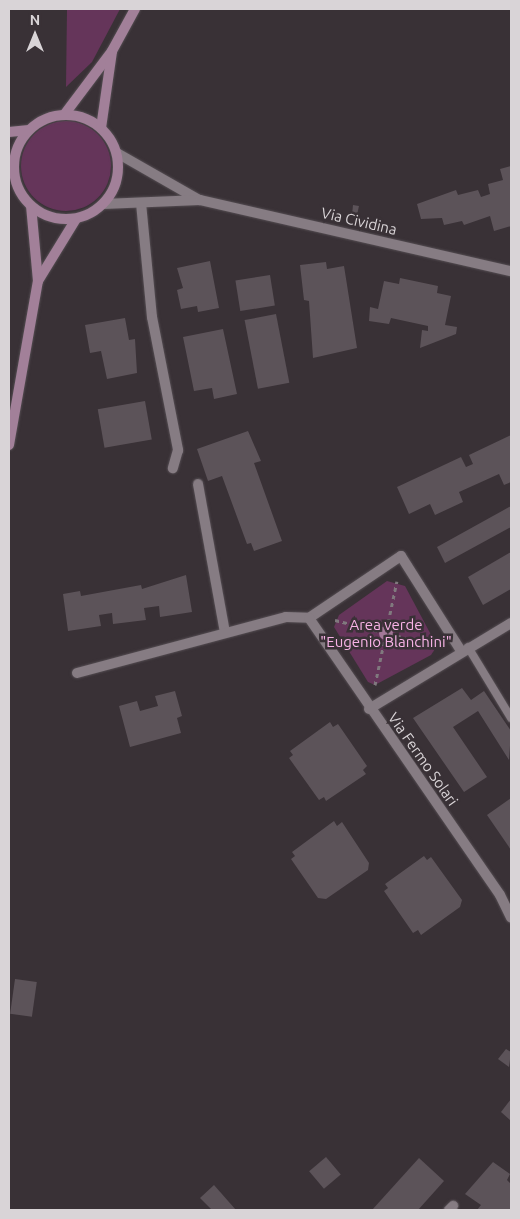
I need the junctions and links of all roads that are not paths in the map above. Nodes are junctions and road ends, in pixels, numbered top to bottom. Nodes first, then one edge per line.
1 (134, 9) edge
2 (112, 51) junction
3 (64, 115) junction
4 (101, 128) junction
5 (29, 130) junction
6 (9, 132) edge
7 (117, 153) junction
8 (13, 182) edge
9 (200, 200) junction
10 (141, 203) junction
11 (103, 204) junction
12 (31, 206) junction
13 (76, 219) junction
14 (511, 271) edge
15 (38, 281) junction
16 (9, 444) edge
17 (174, 468) dead end
18 (198, 484) dead end
19 (309, 618) junction
20 (511, 623) edge
21 (225, 634) junction
22 (464, 649) junction
23 (77, 674) dead end
24 (369, 709) junction
25 (511, 718) edge
26 (511, 918) edge

1 - 2 main road
2 - 3 main road
2 - 4 main road
3 - 4 main road
3 - 5 main road
4 - 7 main road
5 - 6 main road
5 - 8 main road
7 - 9 street, Via Cividina
7 - 11 main road
8 - 12 main road
9 - 10 street, Via Cividina
9 - 14 street, Via Cividina
10 - 11 street, Via Cividina
10 - 17 street
11 - 13 main road
12 - 13 main road
12 - 15 main road
13 - 15 main road
15 - 16 main road
18 - 21 street
19 - 21 street
19 - 22 street
19 - 24 street, Via Fermo Solari
20 - 22 street
21 - 23 street
22 - 24 street
22 - 25 lane
24 - 26 street, Via Fermo Solari

